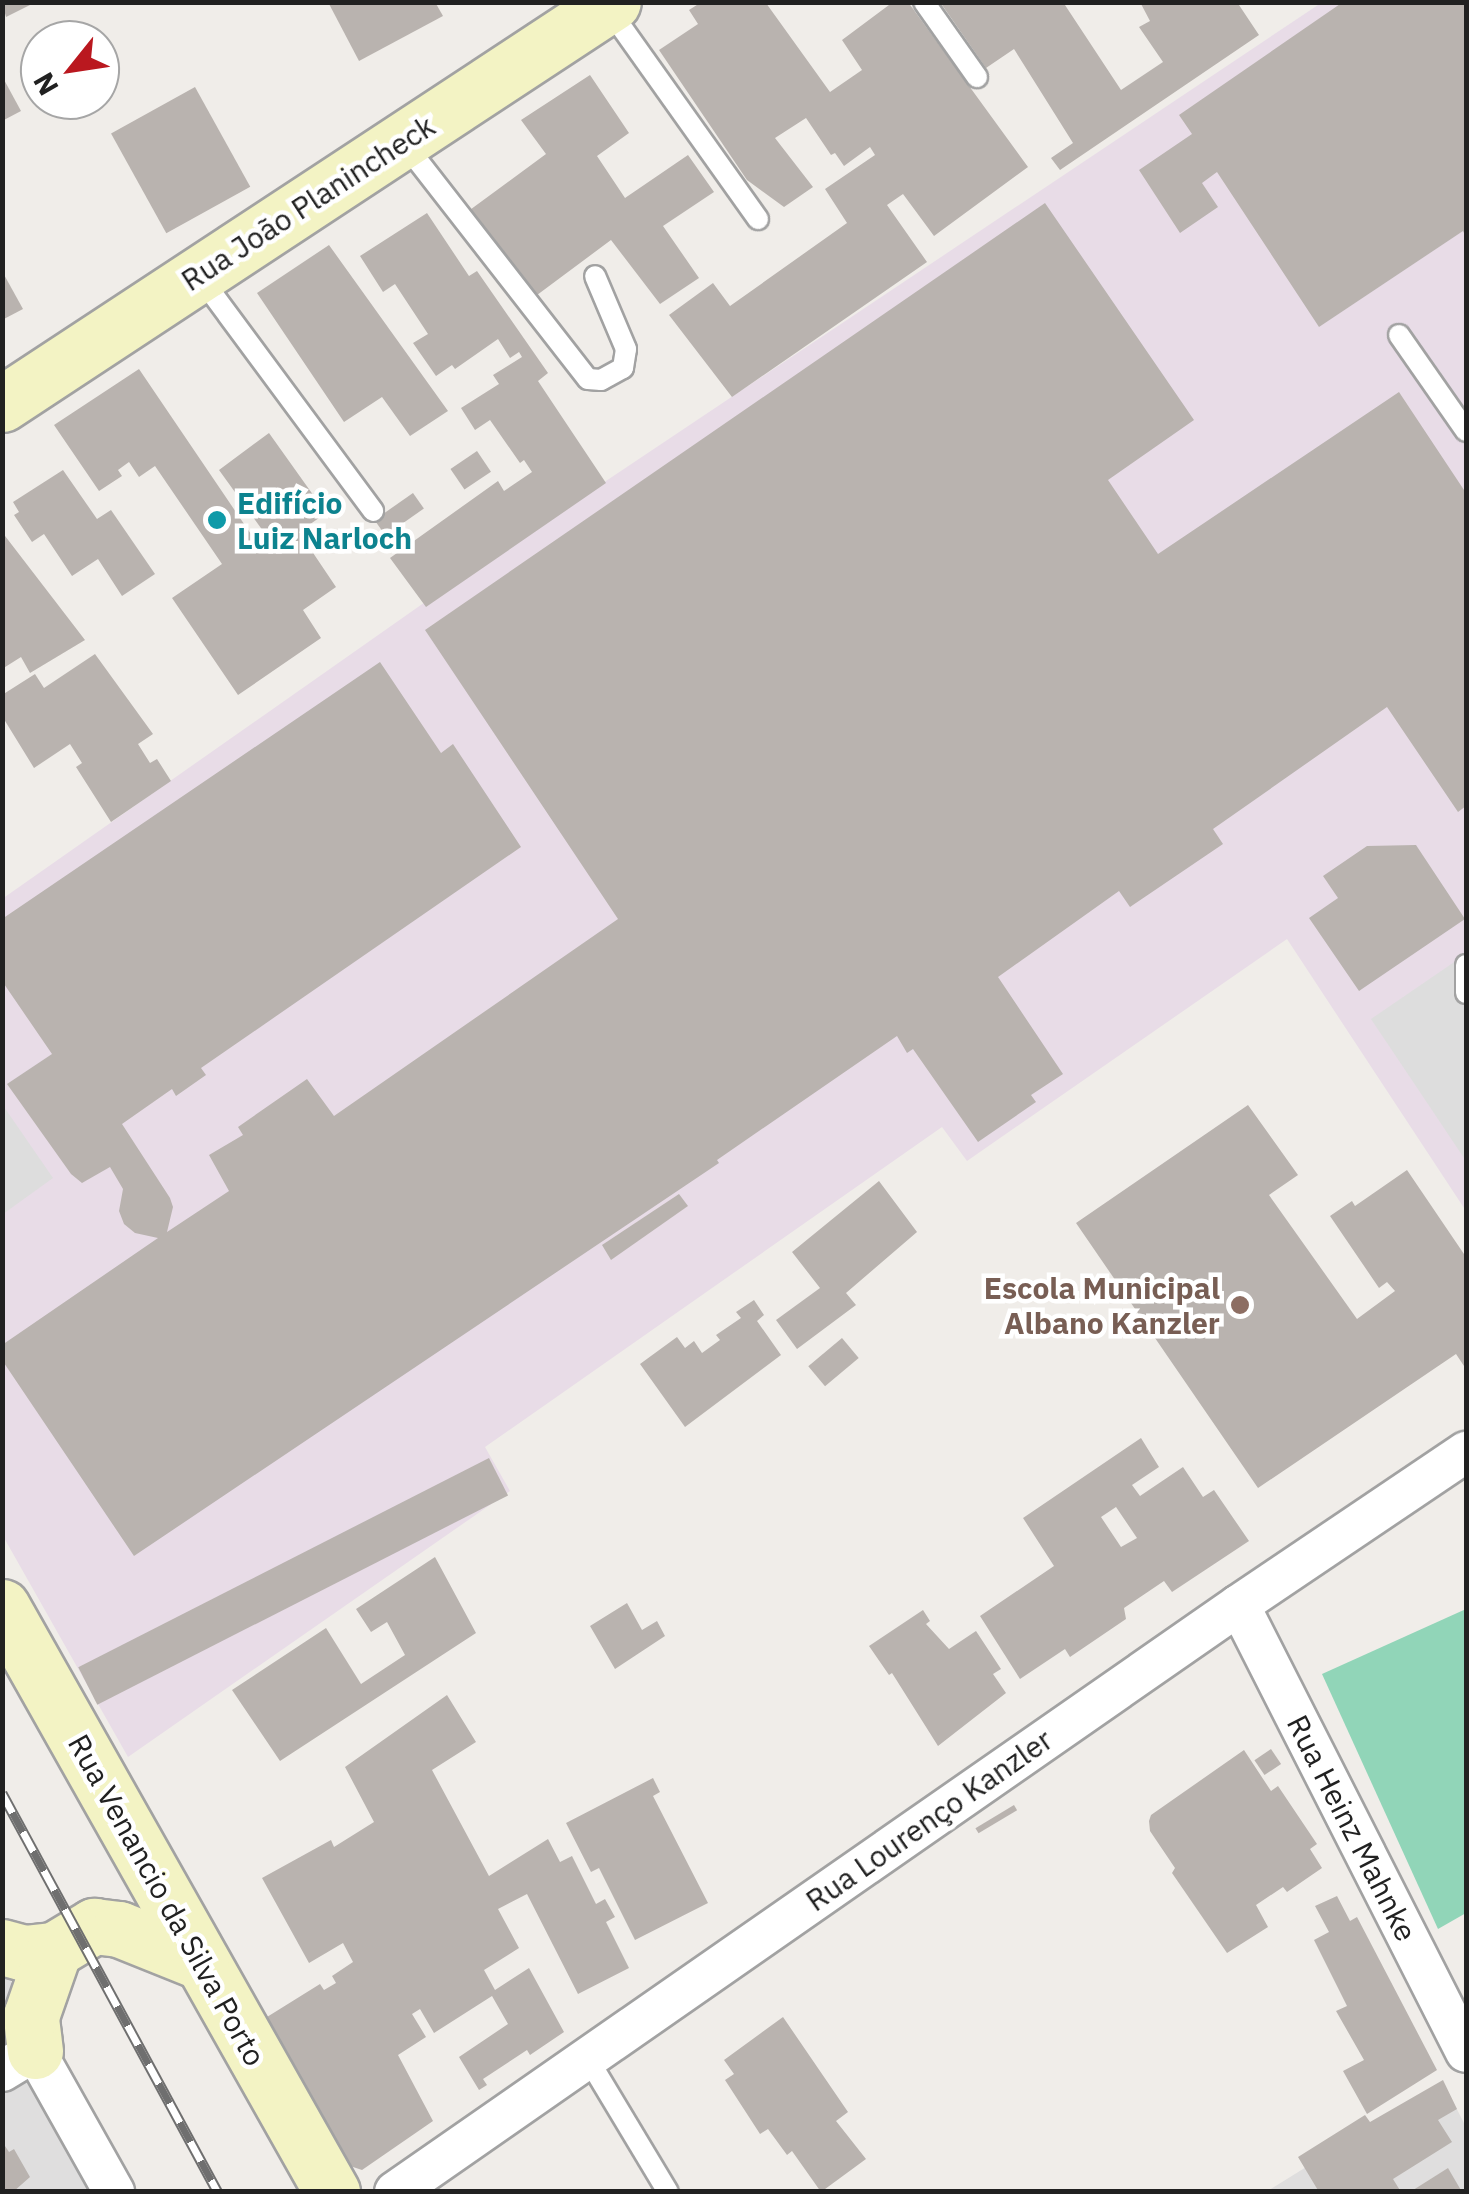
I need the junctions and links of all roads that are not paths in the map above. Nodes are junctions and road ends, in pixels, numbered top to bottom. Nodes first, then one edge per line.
1 (924, 2) edge
2 (610, 4) edge
3 (977, 77) dead end
4 (402, 141) junction
5 (758, 220) dead end
6 (199, 275) junction
7 (595, 276) dead end
8 (1399, 335) dead end
9 (2, 404) edge
10 (1466, 431) edge
11 (373, 511) dead end
12 (1466, 964) edge
13 (1466, 993) edge
14 (1466, 1452) edge
15 (1238, 1605) junction
16 (2, 1607) edge
17 (116, 1807) junction
18 (50, 1941) edge
19 (201, 1962) junction
20 (2, 1993) edge
21 (1466, 2052) edge
22 (588, 2059) junction
23 (19, 2061) edge
24 (114, 2192) edge
25 (332, 2192) edge
26 (395, 2192) edge
27 (668, 2192) edge

1 - 3 lane
2 - 4 street, Rua João Planincheck
2 - 5 lane
4 - 6 street, Rua João Planincheck
4 - 7 lane
6 - 9 street, Rua João Planincheck
6 - 11 lane
8 - 10 lane
12 - 13 lane
14 - 15 street, Rua Lourenço Kanzler
15 - 21 street, Rua Heinz Mahnke
15 - 22 street, Rua Lourenço Kanzler
16 - 17 street, Rua Venancio da Silva Porto
17 - 18 street
17 - 19 street, Rua Venancio da Silva Porto
18 - 19 street
18 - 23 street
19 - 25 street, Rua Venancio da Silva Porto
20 - 23 street
22 - 26 street, Rua Lourenço Kanzler
22 - 27 lane
23 - 24 street

